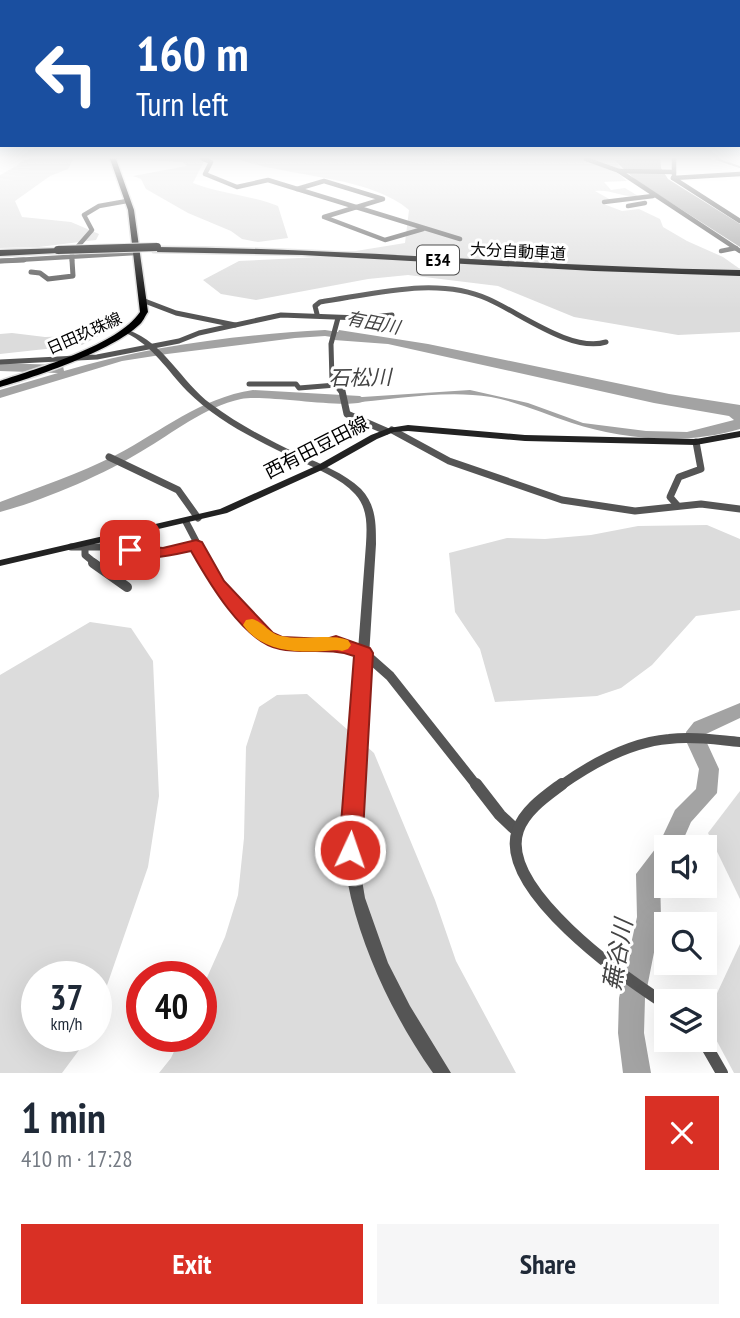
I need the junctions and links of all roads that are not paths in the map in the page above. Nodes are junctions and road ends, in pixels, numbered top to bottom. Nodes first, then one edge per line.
1 (94, 209) edge
2 (131, 209) edge
3 (350, 209) edge
4 (364, 209) edge
5 (675, 209) edge
6 (721, 209) edge
7 (740, 221) edge
8 (425, 228) junction
9 (460, 239) dead end
10 (723, 240) junction
11 (709, 243) dead end
12 (738, 250) edge
13 (721, 251) dead end
14 (135, 253) junction
15 (72, 255) junction
16 (0, 257) edge
17 (740, 271) edge
18 (31, 272) dead end
19 (142, 300) junction
20 (317, 314) junction
21 (392, 315) dead end
22 (338, 318) junction
23 (235, 325) junction
24 (128, 332) junction
25 (606, 342) dead end
26 (150, 346) junction
27 (67, 359) junction
28 (0, 362) edge
29 (0, 384) edge
30 (249, 384) dead end
31 (336, 385) junction
32 (389, 430) junction
33 (740, 434) edge
34 (696, 442) junction
35 (109, 457) dead end
36 (320, 467) junction
37 (677, 505) junction
38 (740, 509) edge
39 (198, 518) junction
40 (186, 522) junction
41 (196, 545) junction
42 (61, 547) junction
43 (85, 547) junction
44 (0, 563) edge
45 (127, 587) dead end
46 (363, 653) junction
47 (740, 742) edge
48 (517, 831) junction
49 (654, 997) edge
50 (710, 1052) edge
51 (443, 1073) edge
52 (722, 1073) edge

1 - 15 street
2 - 14 main road, 日田玖珠線
3 - 8 street
4 - 8 street
5 - 10 street
6 - 7 street
8 - 9 street
10 - 11 street
10 - 12 street
12 - 13 street
14 - 15 street
14 - 19 main road, 日田玖珠線
15 - 16 street
15 - 18 street
16 - 17 highway, 大分自動車道 / E34, bridge
19 - 23 street
19 - 24 main road, 日田玖珠線
20 - 22 street
20 - 23 street
20 - 25 street
21 - 22 street
22 - 31 street
23 - 26 street
24 - 26 street
24 - 27 main road, 日田玖珠線
26 - 27 street
26 - 36 street
27 - 28 street
27 - 29 main road, 日田玖珠線
30 - 31 street
31 - 32 street
32 - 34 main road, 西有田豆田線
32 - 36 main road, 西有田豆田線
32 - 37 street
33 - 34 main road, 西有田豆田線
34 - 37 street
35 - 39 street
36 - 39 main road, 西有田豆田線
36 - 46 street
37 - 38 street
39 - 40 main road, 西有田豆田線
40 - 41 street
40 - 42 main road, 西有田豆田線
41 - 43 street
41 - 46 street
42 - 43 street
42 - 44 main road, 西有田豆田線
43 - 45 street
46 - 48 street
46 - 51 street
47 - 48 street
48 - 49 street
50 - 52 street

